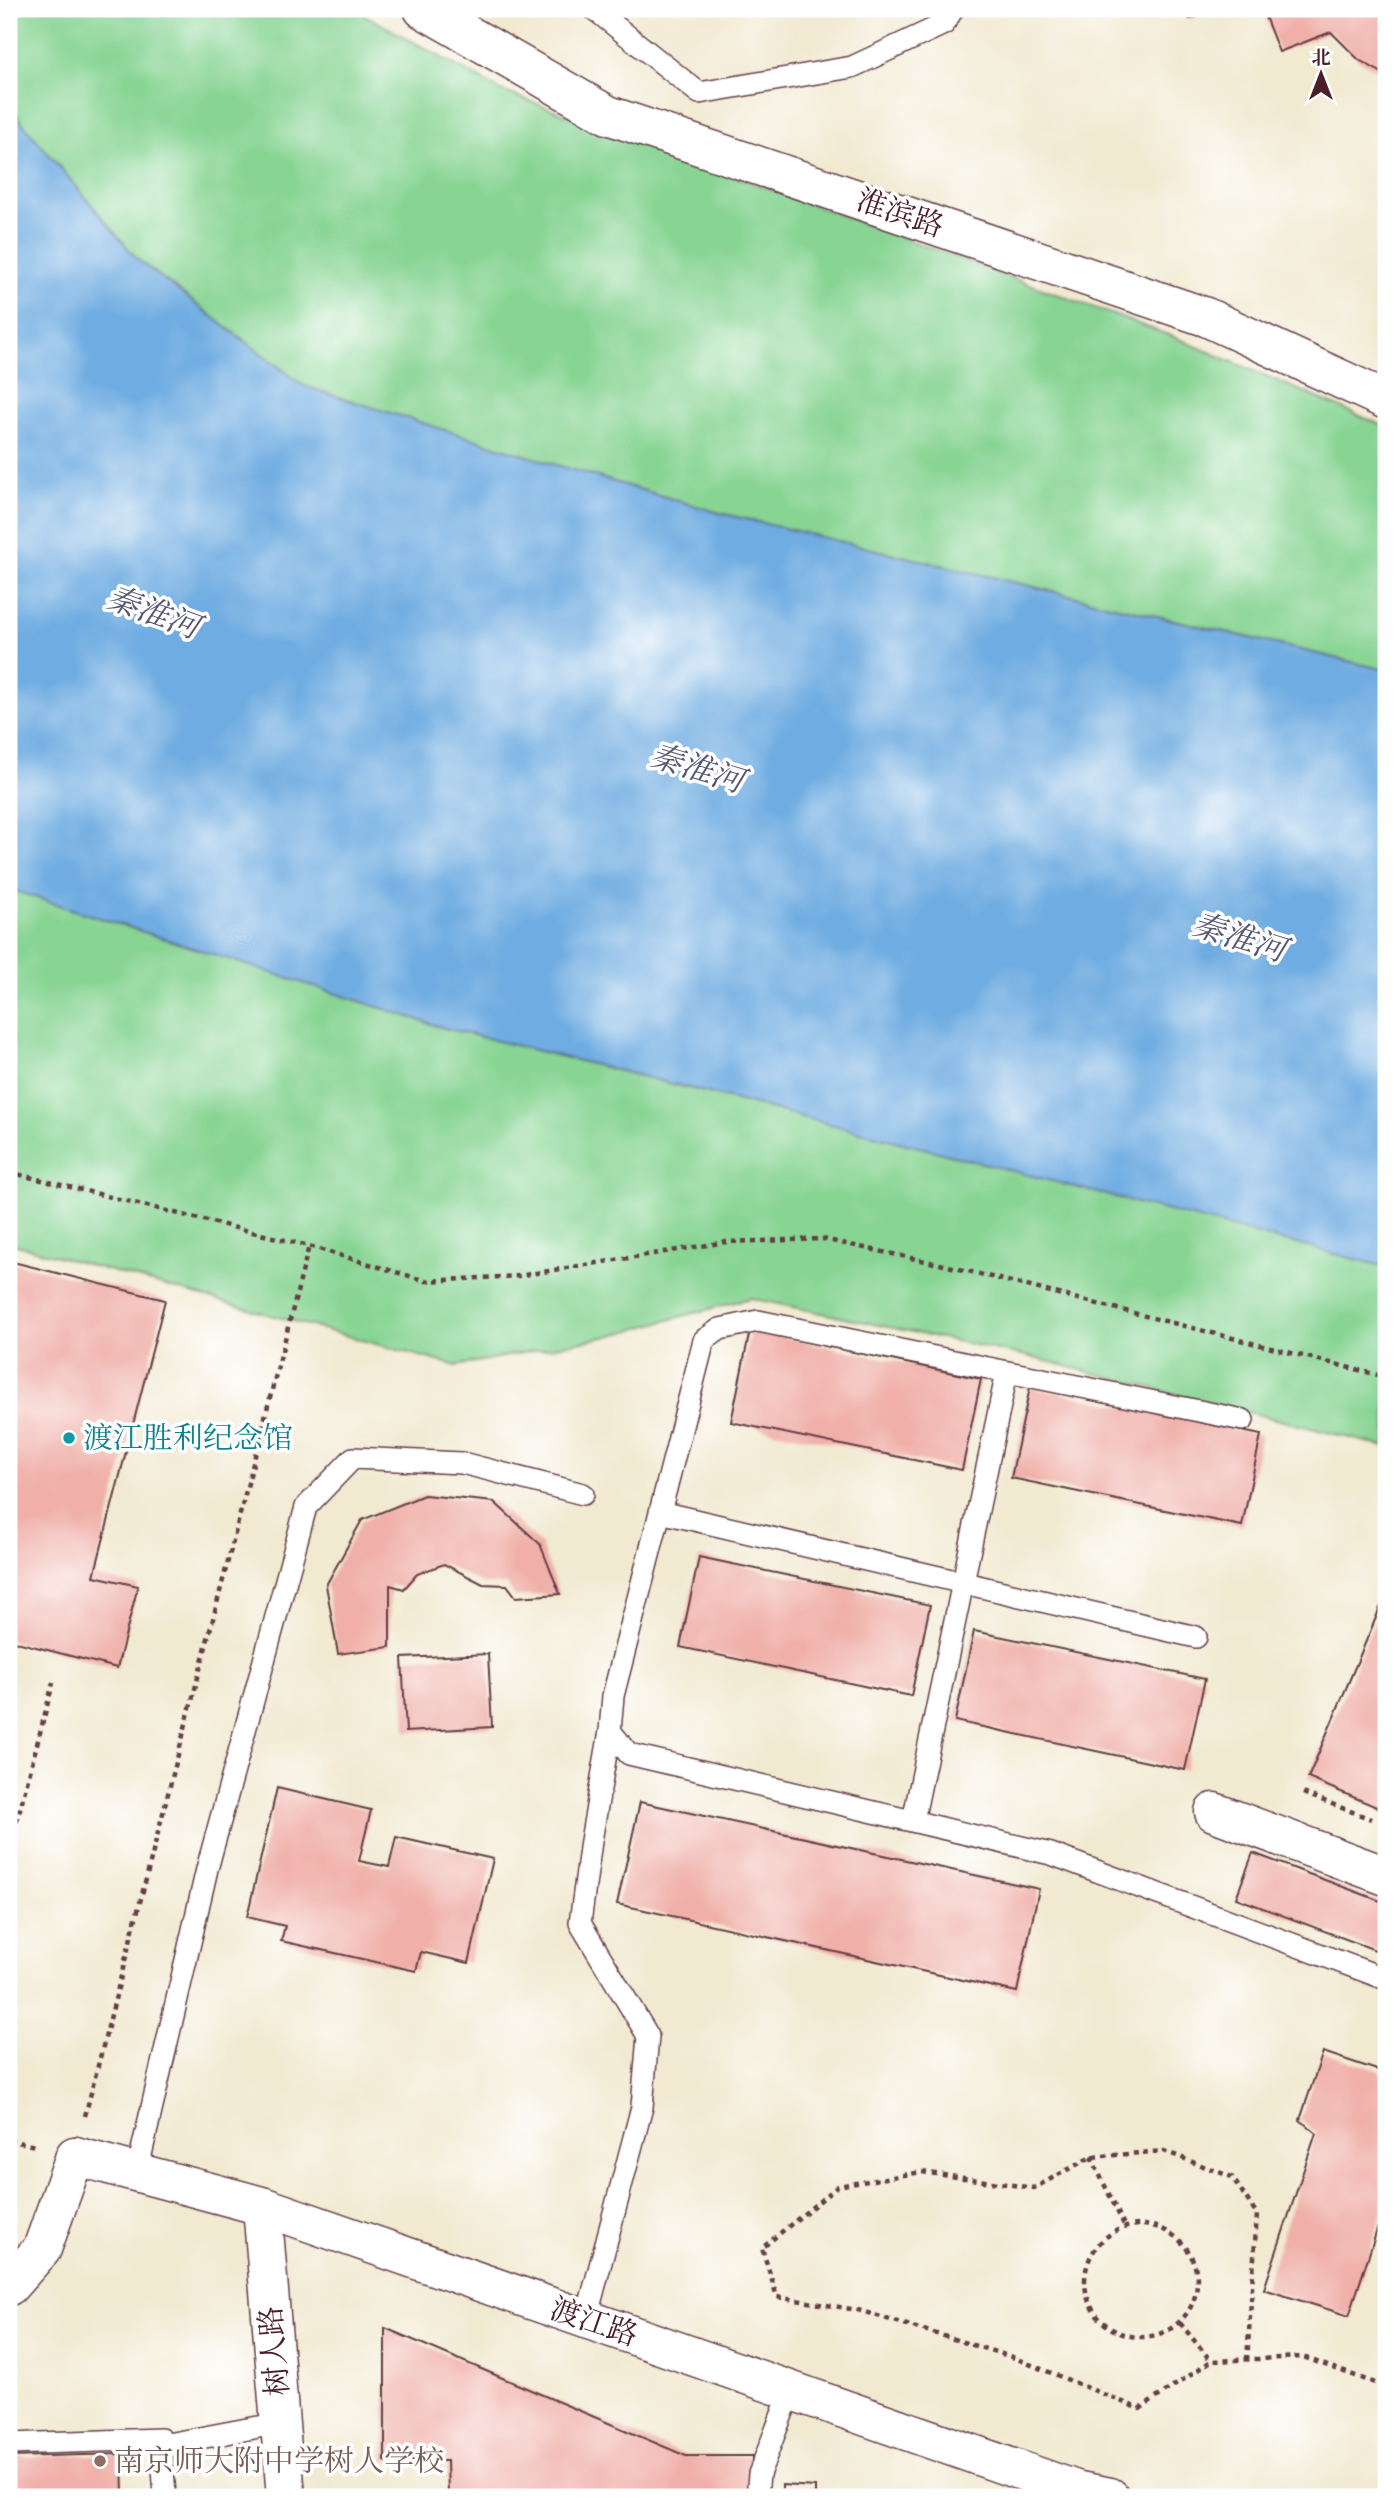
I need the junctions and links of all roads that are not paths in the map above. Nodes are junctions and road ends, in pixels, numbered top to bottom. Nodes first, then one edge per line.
1 (423, 9) edge
2 (594, 9) edge
3 (953, 9) edge
4 (1386, 400) edge
5 (1007, 1372) junction
6 (1243, 1420) dead end
7 (583, 1494) dead end
8 (660, 1512) junction
9 (1196, 1637) dead end
10 (610, 1731) junction
11 (1214, 1812) dead end
12 (913, 1821) junction
13 (1386, 1877) edge
14 (1386, 1979) edge
15 (137, 2172) junction
16 (262, 2206) junction
17 (9, 2286) edge
18 (586, 2319) junction
19 (791, 2391) junction
20 (280, 2423) junction
21 (9, 2444) edge
22 (162, 2445) junction
23 (165, 2497) edge
24 (286, 2497) edge
25 (757, 2497) edge
26 (1110, 2497) edge

1 - 4 street, 淮滨路
2 - 3 lane
5 - 6 lane
5 - 8 lane
5 - 12 lane
7 - 15 lane
8 - 9 lane
8 - 10 lane
10 - 12 lane
10 - 18 lane
11 - 13 street
12 - 14 lane
15 - 16 street, 渡江路
15 - 17 street, 渡江路
16 - 18 street, 渡江路
16 - 20 street, 树人路
18 - 19 street, 渡江路
19 - 25 lane
19 - 26 street, 渡江路
20 - 22 lane
20 - 24 street, 树人路
21 - 22 lane
22 - 23 lane

